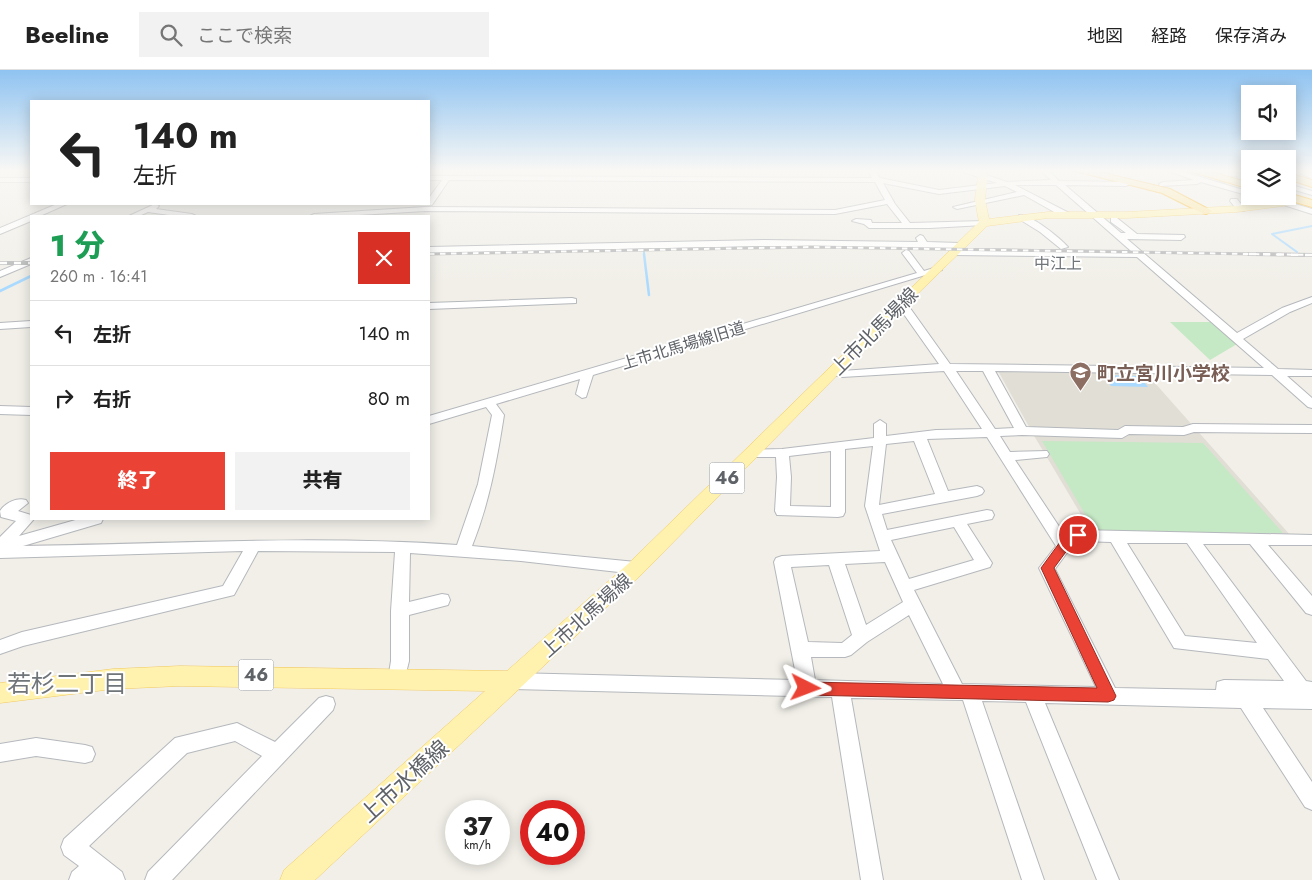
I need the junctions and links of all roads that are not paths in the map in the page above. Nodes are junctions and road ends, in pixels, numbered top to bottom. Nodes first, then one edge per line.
1 (54, 208) edge
2 (153, 208) edge
3 (411, 208) edge
4 (549, 208) edge
5 (855, 208) edge
6 (896, 208) edge
7 (972, 208) edge
8 (981, 208) edge
9 (1052, 208) edge
10 (1087, 208) edge
11 (1200, 208) edge
12 (1202, 208) edge
13 (1223, 208) edge
14 (148, 210) junction
15 (1206, 211) junction
16 (38, 215) edge
17 (136, 215) edge
18 (175, 215) edge
19 (327, 215) edge
20 (1066, 215) junction
21 (1097, 216) junction
22 (1110, 216) junction
23 (1022, 217) junction
24 (30, 218) edge
25 (856, 221) dead end
26 (869, 222) junction
27 (984, 223) junction
28 (912, 225) junction
29 (0, 232) edge
30 (941, 236) dead end
31 (1120, 236) junction
32 (1135, 236) junction
33 (1181, 237) dead end
34 (880, 244) junction
35 (924, 245) junction
36 (960, 246) junction
37 (1064, 247) dead end
38 (430, 250) edge
39 (906, 253) dead end
40 (1141, 254) junction
41 (30, 261) edge
42 (929, 272) junction
43 (0, 274) edge
44 (1312, 300) edge
45 (572, 301) dead end
46 (901, 304) junction
47 (430, 306) edge
48 (30, 324) edge
49 (6, 325) edge
50 (0, 331) edge
51 (1237, 338) junction
52 (946, 367) junction
53 (987, 367) junction
54 (833, 372) junction
55 (1277, 372) junction
56 (588, 373) junction
57 (1312, 373) edge
58 (582, 394) dead end
59 (489, 402) junction
60 (1312, 404) edge
61 (0, 410) edge
62 (30, 411) edge
63 (430, 420) edge
64 (880, 424) dead end
65 (1312, 430) edge
66 (1022, 431) junction
67 (991, 433) junction
68 (919, 436) junction
69 (880, 440) junction
70 (838, 446) junction
71 (752, 453) junction
72 (782, 453) junction
73 (1042, 454) dead end
74 (1006, 456) junction
75 (977, 491) dead end
76 (943, 497) junction
77 (21, 503) dead end
78 (874, 511) junction
79 (988, 515) dead end
80 (93, 520) edge
81 (958, 521) junction
82 (882, 536) junction
83 (1116, 537) junction
84 (1191, 538) junction
85 (1255, 540) junction
86 (1312, 540) edge
87 (254, 545) junction
88 (1064, 546) junction
89 (0, 547) edge
90 (404, 548) junction
91 (462, 551) junction
92 (0, 552) edge
93 (890, 556) junction
94 (835, 559) junction
95 (636, 568) junction
96 (905, 586) junction
97 (442, 600) dead end
98 (912, 604) junction
99 (1312, 608) edge
100 (399, 611) junction
101 (861, 637) junction
102 (2, 644) edge
103 (801, 649) junction
104 (1272, 652) junction
105 (397, 678) junction
106 (513, 681) junction
107 (806, 688) junction
108 (840, 690) junction
109 (962, 691) junction
110 (0, 692) edge
111 (1032, 693) junction
112 (1309, 695) edge
113 (1108, 696) junction
114 (1238, 700) junction
115 (326, 704) dead end
116 (0, 753) edge
117 (85, 754) dead end
118 (277, 754) junction
119 (1312, 800) edge
120 (88, 872) edge
121 (114, 880) edge
122 (156, 880) edge
123 (294, 880) edge
124 (872, 880) edge
125 (1033, 880) edge
126 (1108, 880) edge

1 - 16 street
2 - 14 street
3 - 19 street
4 - 5 street
6 - 28 street
7 - 27 street
8 - 27 main road
9 - 20 street
10 - 21 street
11 - 15 highway
12 - 15 highway
13 - 15 main road
14 - 17 street
14 - 18 street
15 - 22 main road
20 - 21 main road
20 - 23 main road
21 - 22 main road
21 - 31 street
22 - 32 street
23 - 27 main road
23 - 37 street
24 - 29 street
25 - 26 street
26 - 28 street
26 - 34 street
27 - 28 street
27 - 36 main road, 上市北馬場線 / 46
28 - 35 street
30 - 36 street
31 - 32 street
31 - 40 street
32 - 33 street
34 - 35 street
34 - 38 street
35 - 36 street
36 - 40 street
36 - 42 main road, 上市北馬場線 / 46
39 - 42 street
40 - 51 street
41 - 43 street
42 - 46 main road, 上市北馬場線 / 46
42 - 56 street, 上市北馬場線旧道
44 - 51 street
45 - 47 street
46 - 52 street
46 - 54 main road, 上市北馬場線 / 46
48 - 49 street
49 - 50 street
51 - 55 street
52 - 53 street
52 - 54 street
52 - 67 street
53 - 55 street
53 - 66 street
54 - 71 main road, 上市北馬場線 / 46
55 - 57 street
55 - 60 street
56 - 58 street
56 - 59 street, 上市北馬場線旧道
59 - 63 street, 上市北馬場線旧道
59 - 91 street
61 - 62 street
64 - 69 street
65 - 66 street
66 - 67 street
67 - 68 street
67 - 74 street
68 - 69 street
68 - 76 street
69 - 70 street
69 - 78 street
70 - 72 street
70 - 72 street
71 - 72 street
71 - 95 main road, 上市北馬場線 / 46
73 - 74 street
74 - 88 street
75 - 76 street
76 - 78 street
77 - 89 street
78 - 82 street
79 - 81 street
80 - 89 street
81 - 82 street
81 - 96 street
82 - 93 street
83 - 84 street
83 - 88 street
83 - 104 street
84 - 85 street
84 - 104 street
85 - 86 street
85 - 99 street
87 - 90 street
87 - 92 street
87 - 102 street
88 - 113 street
90 - 91 street
90 - 100 street
91 - 95 street
93 - 94 street
93 - 96 street
94 - 101 street
94 - 103 street
95 - 106 main road, 上市北馬場線 / 46
96 - 98 street
97 - 100 street
98 - 101 street
98 - 109 street
100 - 105 street
101 - 103 street
103 - 107 street
104 - 112 street
105 - 106 main road, 46
105 - 110 main road, 46
106 - 107 street
106 - 123 main road, 上市水橋線
107 - 108 street
108 - 109 street
108 - 124 street
109 - 111 street
109 - 125 street
111 - 113 street
111 - 126 street
112 - 114 street
112 - 114 street
113 - 114 street
114 - 119 street
115 - 118 street
116 - 117 street
118 - 120 street
118 - 122 street
120 - 121 street

